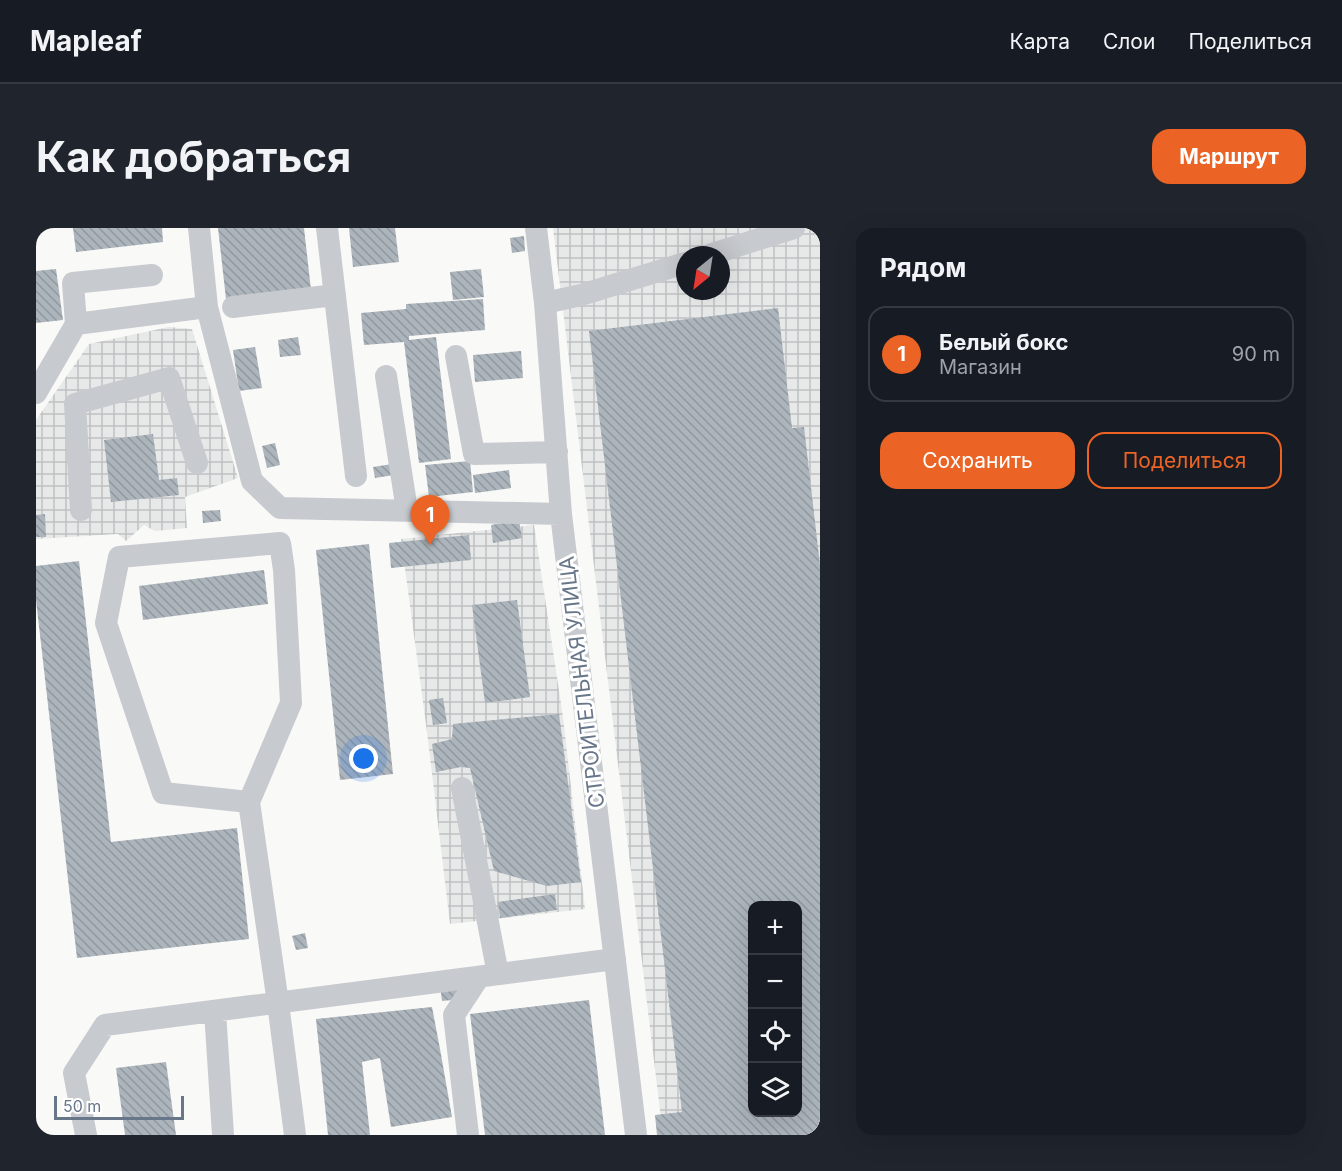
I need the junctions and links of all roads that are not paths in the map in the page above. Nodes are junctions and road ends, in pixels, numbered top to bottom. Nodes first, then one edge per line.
1 (199, 228) edge
2 (327, 228) edge
3 (536, 228) edge
4 (794, 228) edge
5 (730, 249) edge
6 (676, 266) edge
7 (152, 274) dead end
8 (335, 295) junction
9 (545, 303) junction
10 (207, 307) junction
11 (232, 307) dead end
12 (76, 324) junction
13 (456, 356) dead end
14 (386, 376) dead end
15 (38, 383) edge
16 (75, 404) junction
17 (557, 452) junction
18 (197, 463) dead end
19 (356, 476) dead end
20 (81, 510) dead end
21 (407, 510) junction
22 (561, 513) junction
23 (462, 788) dead end
24 (249, 802) junction
25 (615, 959) junction
26 (489, 975) junction
27 (278, 1003) junction
28 (215, 1011) junction
29 (86, 1135) edge
30 (223, 1135) edge
31 (295, 1135) edge
32 (468, 1135) edge
33 (636, 1135) edge

1 - 10 street
2 - 8 street
3 - 9 street, СТРОИТЕЛЬНАЯ УЛИЦА
4 - 5 street
6 - 9 street
7 - 12 street
8 - 11 street
8 - 19 street
9 - 17 street, СТРОИТЕЛЬНАЯ УЛИЦА
10 - 12 street
10 - 21 street
12 - 15 street
13 - 17 street
14 - 21 street
15 - 16 street
16 - 18 street
16 - 20 street
17 - 22 street, СТРОИТЕЛЬНАЯ УЛИЦА
21 - 22 street
22 - 25 street, СТРОИТЕЛЬНАЯ УЛИЦА
23 - 26 street
24 - 24 street
24 - 27 street
25 - 26 street
25 - 33 street, СТРОИТЕЛЬНАЯ УЛИЦА
26 - 27 street
26 - 32 street
27 - 28 street
27 - 31 street
28 - 29 street
28 - 30 street

